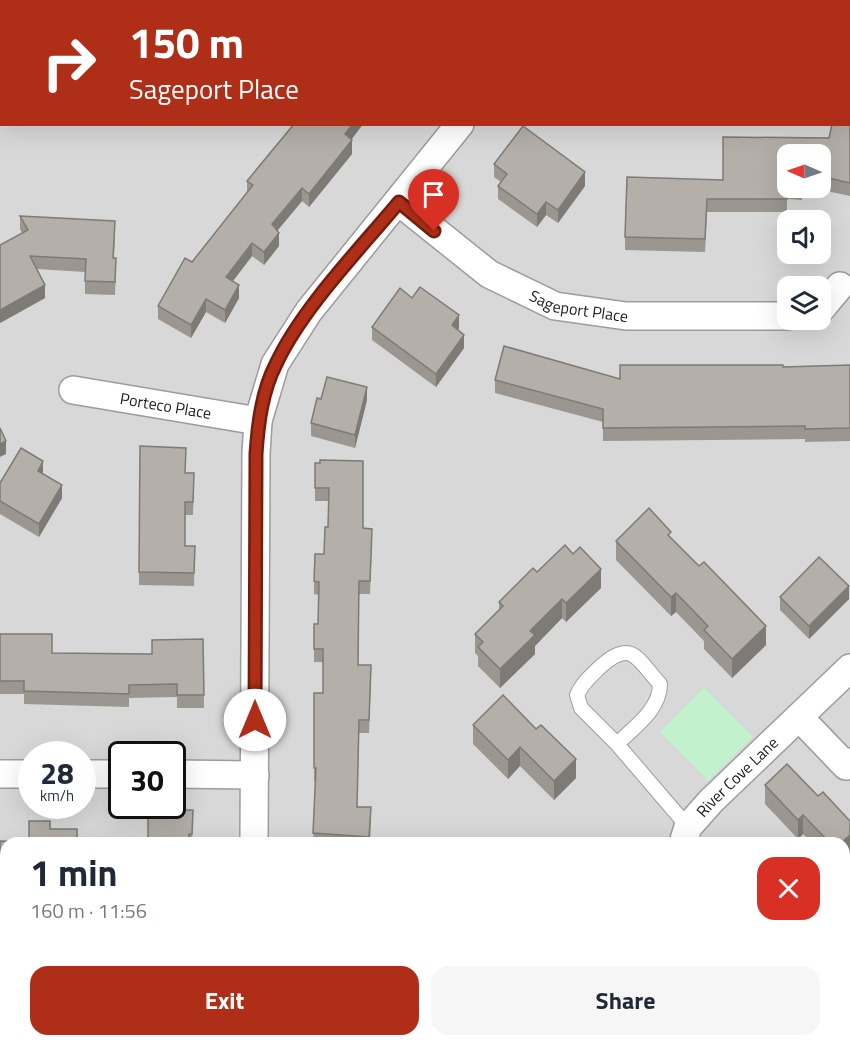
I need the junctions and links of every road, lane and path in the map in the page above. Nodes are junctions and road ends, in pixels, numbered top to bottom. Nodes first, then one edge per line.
1 (458, 126) edge
2 (399, 202) junction
3 (840, 286) dead end
4 (831, 297) edge
5 (777, 316) edge
6 (73, 390) dead end
7 (258, 421) junction
8 (850, 668) edge
9 (799, 717) junction
10 (616, 744) junction
11 (850, 762) edge
12 (0, 774) edge
13 (18, 774) edge
14 (186, 774) edge
15 (255, 775) junction
16 (686, 835) edge
17 (254, 837) edge

1 - 2 street
2 - 5 street, Sageport Place
2 - 7 street
3 - 4 street
6 - 7 street, Porteco Place
7 - 15 street
8 - 9 street, River Cove Lane
9 - 11 street
9 - 16 street, River Cove Lane
10 - 10 lane
10 - 16 lane
12 - 13 street
14 - 15 street
15 - 17 street

